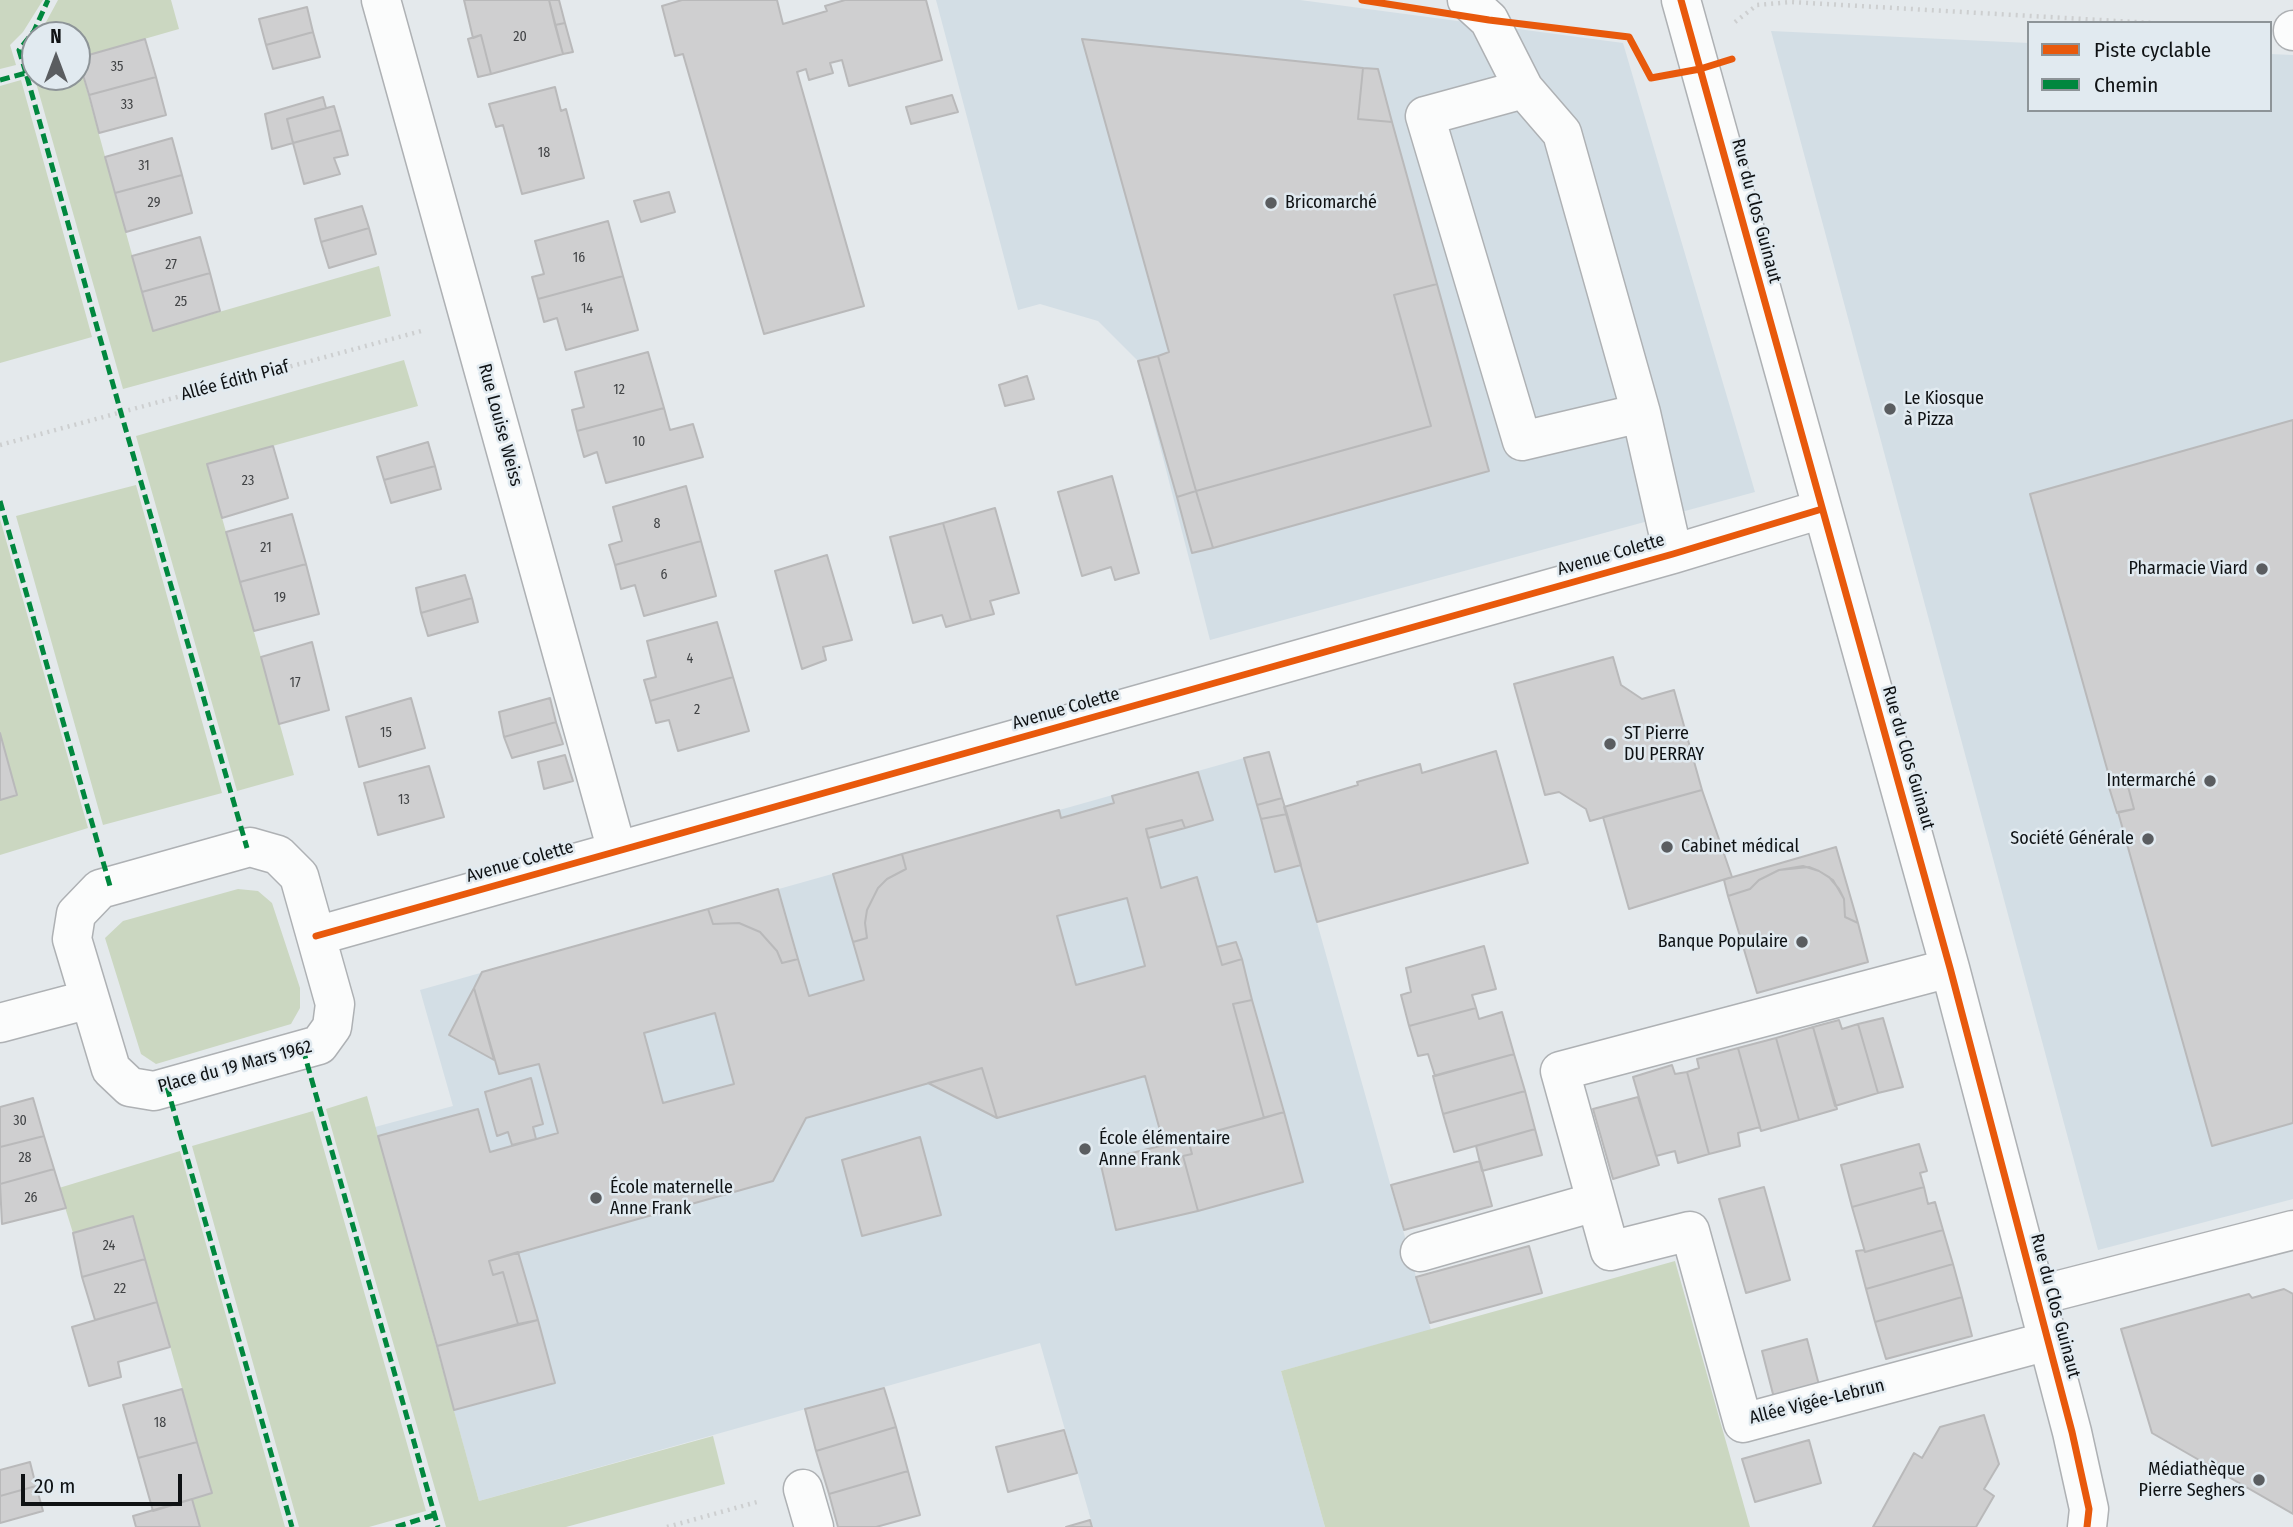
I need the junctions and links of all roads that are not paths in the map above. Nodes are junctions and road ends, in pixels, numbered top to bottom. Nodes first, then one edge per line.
1 (381, 0) edge
2 (1466, 0) edge
3 (1681, 0) edge
4 (1524, 89) junction
5 (1641, 413) junction
6 (1822, 509) junction
7 (1673, 554) junction
8 (617, 851) junction
9 (316, 936) junction
10 (1950, 968) junction
11 (90, 999) junction
12 (0, 1023) edge
13 (1595, 1202) junction
14 (2293, 1230) edge
15 (1420, 1252) dead end
16 (2036, 1296) junction
17 (2048, 1341) junction
18 (803, 1489) road end
19 (814, 1527) edge
20 (2087, 1527) edge

1 - 8 street, Rue Louise Weiss
2 - 4 street
3 - 6 street, Rue du Clos Guinaut
4 - 5 street
4 - 5 street
5 - 7 street
6 - 7 street, Avenue Colette
6 - 10 street, Rue du Clos Guinaut
7 - 8 street, Avenue Colette
8 - 9 street, Avenue Colette
9 - 11 street, Place du 19 Mars 1962
9 - 11 street, Place du 19 Mars 1962
10 - 13 street, Allée Vigée-Lebrun
10 - 16 street, Rue du Clos Guinaut
11 - 12 street
13 - 15 street
13 - 17 street, Allée Vigée-Lebrun
14 - 16 street
16 - 17 street, Rue du Clos Guinaut
17 - 20 street, Rue du Clos Guinaut
18 - 19 street

